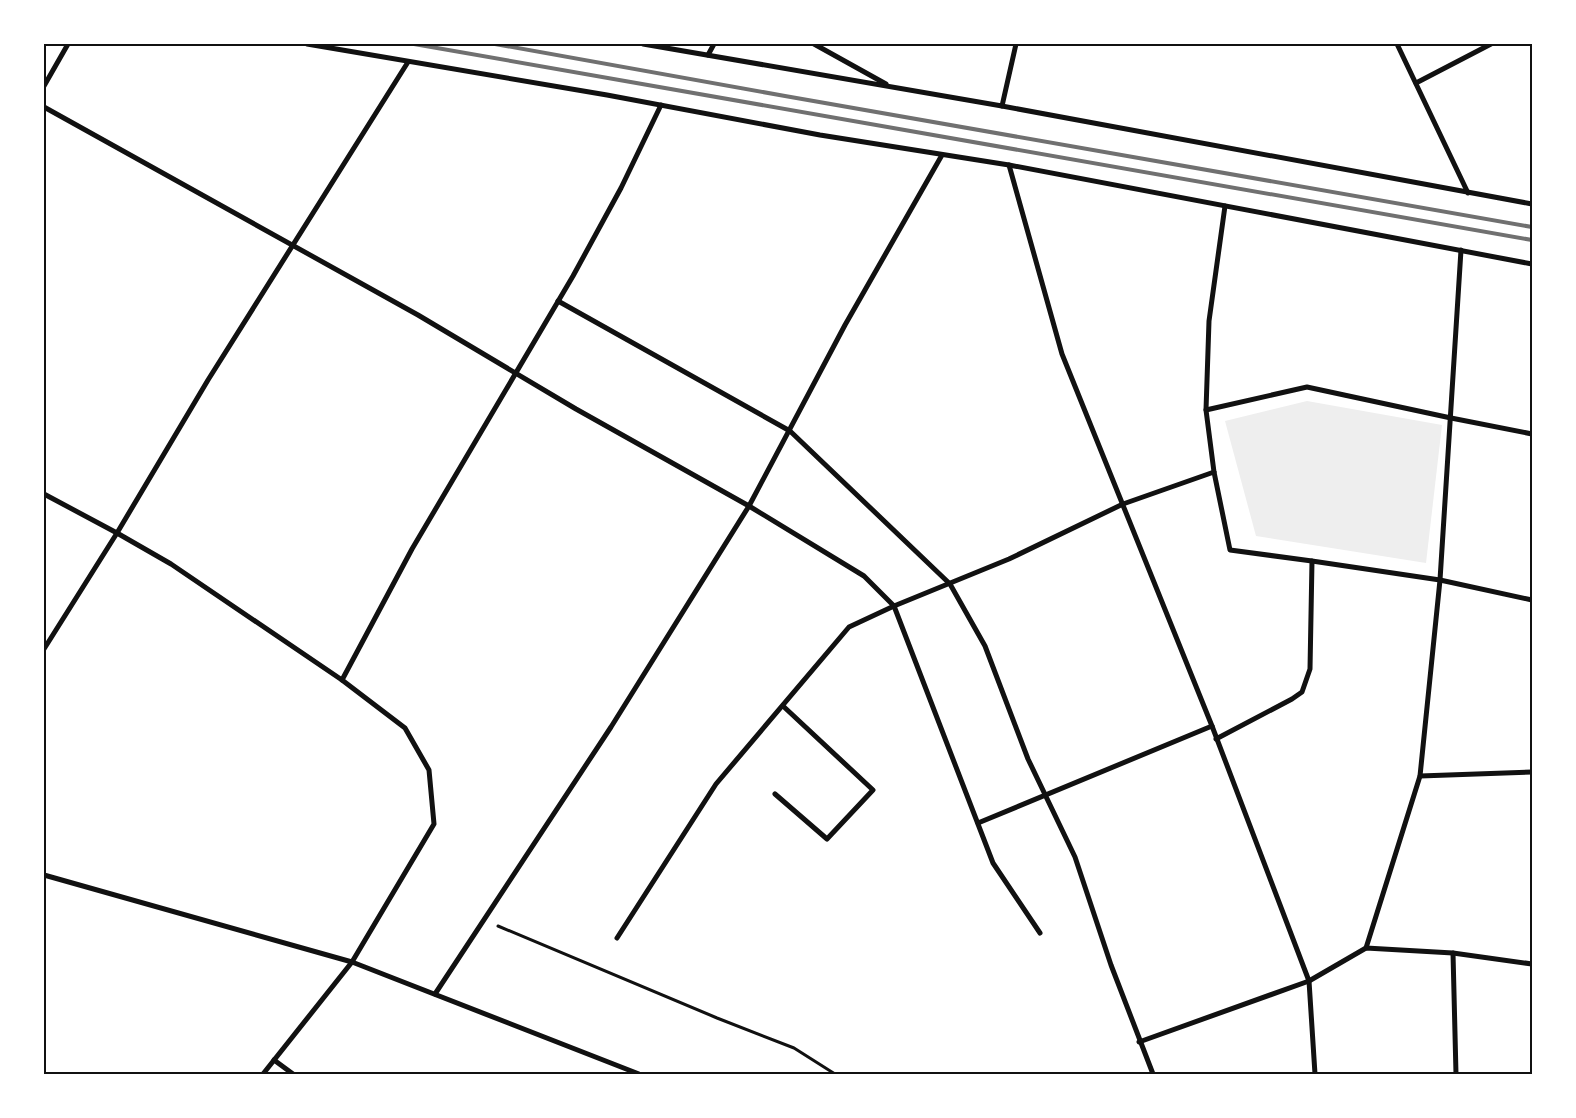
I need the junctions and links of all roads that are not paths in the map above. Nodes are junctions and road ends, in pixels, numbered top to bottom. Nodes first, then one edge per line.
1 (68, 44) edge
2 (306, 44) edge
3 (643, 44) edge
4 (714, 44) edge
5 (814, 44) edge
6 (1016, 44) edge
7 (1397, 44) edge
8 (1491, 44) edge
9 (708, 55) junction
10 (408, 62) junction
11 (1416, 83) junction
12 (44, 86) edge
13 (891, 87) junction
14 (661, 105) junction
15 (1002, 106) junction
16 (44, 107) edge
17 (942, 154) junction
18 (1009, 165) junction
19 (1468, 193) junction
20 (1532, 204) edge
21 (1225, 206) junction
22 (292, 245) junction
23 (1461, 250) junction
24 (1532, 264) edge
25 (558, 300) junction
26 (515, 373) junction
27 (1206, 410) junction
28 (1451, 418) junction
29 (790, 431) junction
30 (1532, 434) edge
31 (1214, 472) junction
32 (44, 494) edge
33 (1123, 504) junction
34 (749, 506) junction
35 (117, 533) junction
36 (1312, 561) junction
37 (1440, 580) junction
38 (950, 584) junction
39 (1532, 600) edge
40 (894, 606) junction
41 (44, 649) edge
42 (342, 680) junction
43 (783, 706) junction
44 (1212, 726) junction
45 (1216, 739) junction
46 (1532, 772) edge
47 (1420, 776) junction
48 (775, 794) dead end
49 (1045, 795) junction
50 (978, 823) junction
51 (44, 875) edge
52 (1040, 933) dead end
53 (617, 938) dead end
54 (1366, 948) junction
55 (1453, 953) junction
56 (352, 962) junction
57 (1532, 964) edge
58 (1308, 981) junction
59 (435, 994) junction
60 (1139, 1042) junction
61 (274, 1060) junction
62 (263, 1074) edge
63 (293, 1074) edge
64 (639, 1074) edge
65 (1153, 1074) edge
66 (1315, 1074) edge
67 (1456, 1074) edge

1 - 12 street
2 - 10 street
3 - 9 street
4 - 9 street
5 - 13 street
6 - 15 street
7 - 11 street
8 - 11 street
9 - 13 street
10 - 14 street
10 - 22 street
11 - 19 street
13 - 15 street
14 - 17 street
14 - 25 street
15 - 19 street
16 - 22 street
17 - 18 street
17 - 29 street
18 - 21 street
18 - 33 street
19 - 20 street
21 - 23 street
21 - 27 street
22 - 26 street
22 - 35 street
23 - 24 street
23 - 28 street
25 - 26 street
25 - 29 street
26 - 34 street
26 - 42 street
27 - 28 street
27 - 31 street
28 - 30 street
28 - 37 street
29 - 34 street
29 - 38 street
31 - 33 street
31 - 36 street
32 - 35 street
33 - 38 street
33 - 44 street
34 - 40 street
34 - 59 street
35 - 41 street
35 - 42 street
36 - 37 street
36 - 45 street
37 - 39 street
37 - 47 street
38 - 40 street
38 - 49 street
40 - 43 street
40 - 50 street
42 - 56 street
43 - 48 street
43 - 53 street
44 - 45 street
44 - 49 street
45 - 58 street
46 - 47 street
47 - 54 street
49 - 50 street
49 - 60 street
50 - 52 street
51 - 56 street
54 - 55 street
54 - 58 street
55 - 57 street
55 - 67 street
56 - 59 street
56 - 61 street
58 - 60 street
58 - 66 street
59 - 64 street
60 - 65 street
61 - 62 street
61 - 63 street

